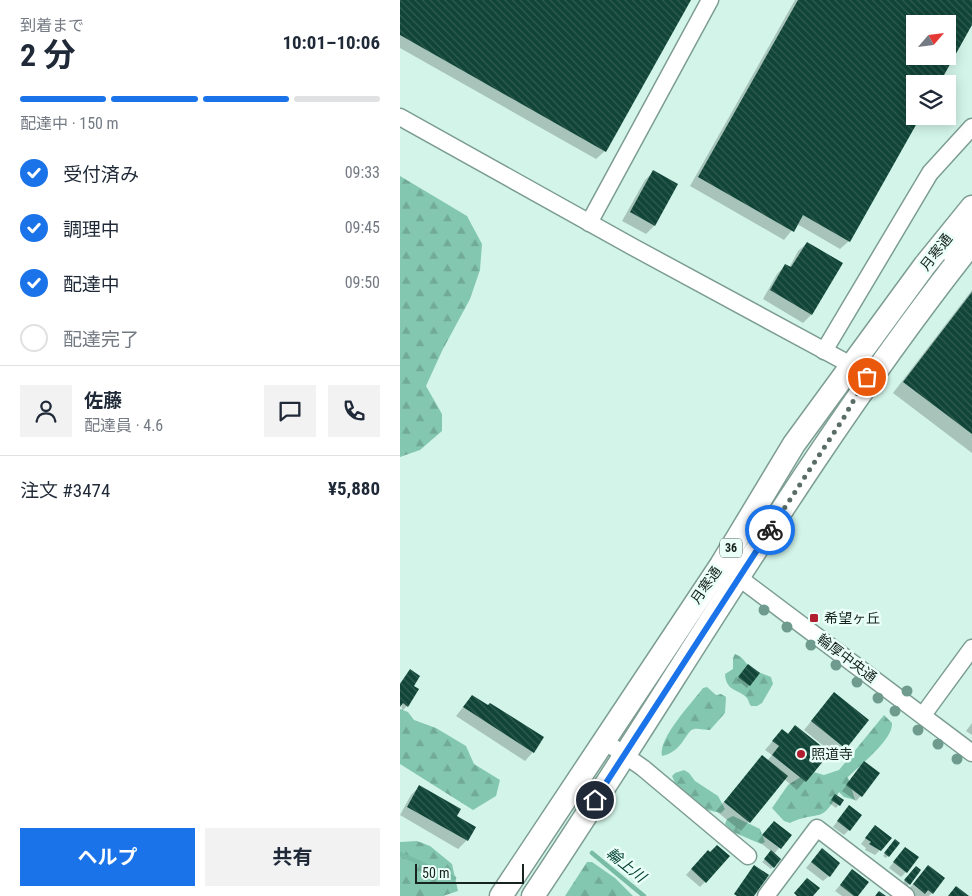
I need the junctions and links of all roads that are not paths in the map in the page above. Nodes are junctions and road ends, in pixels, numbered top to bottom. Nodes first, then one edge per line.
1 (710, 0) edge
2 (400, 117) edge
3 (972, 127) edge
4 (972, 207) edge
5 (589, 223) junction
6 (972, 227) edge
7 (972, 243) edge
8 (824, 351) junction
9 (851, 365) junction
10 (843, 419) junction
11 (730, 571) junction
12 (972, 648) edge
13 (923, 715) junction
14 (603, 740) junction
15 (972, 753) edge
16 (624, 755) junction
17 (748, 856) dead end
18 (501, 896) edge
19 (533, 896) edge
20 (767, 896) edge
21 (906, 896) edge

1 - 5 street
2 - 5 street
3 - 8 street
4 - 9 highway, 月寒通 / 36
5 - 8 street
6 - 10 main road
7 - 10 highway, 月寒通 / 36
8 - 9 street
9 - 11 highway, 月寒通 / 36
10 - 11 highway, 月寒通 / 36
11 - 13 street, 輪厚中央通
11 - 14 highway, 月寒通 / 36
11 - 16 highway, 月寒通 / 36
12 - 13 street
13 - 15 street, 輪厚中央通
14 - 16 street
14 - 18 highway, 月寒通 / 36
16 - 17 street
16 - 19 highway, 月寒通 / 36
20 - 21 street

